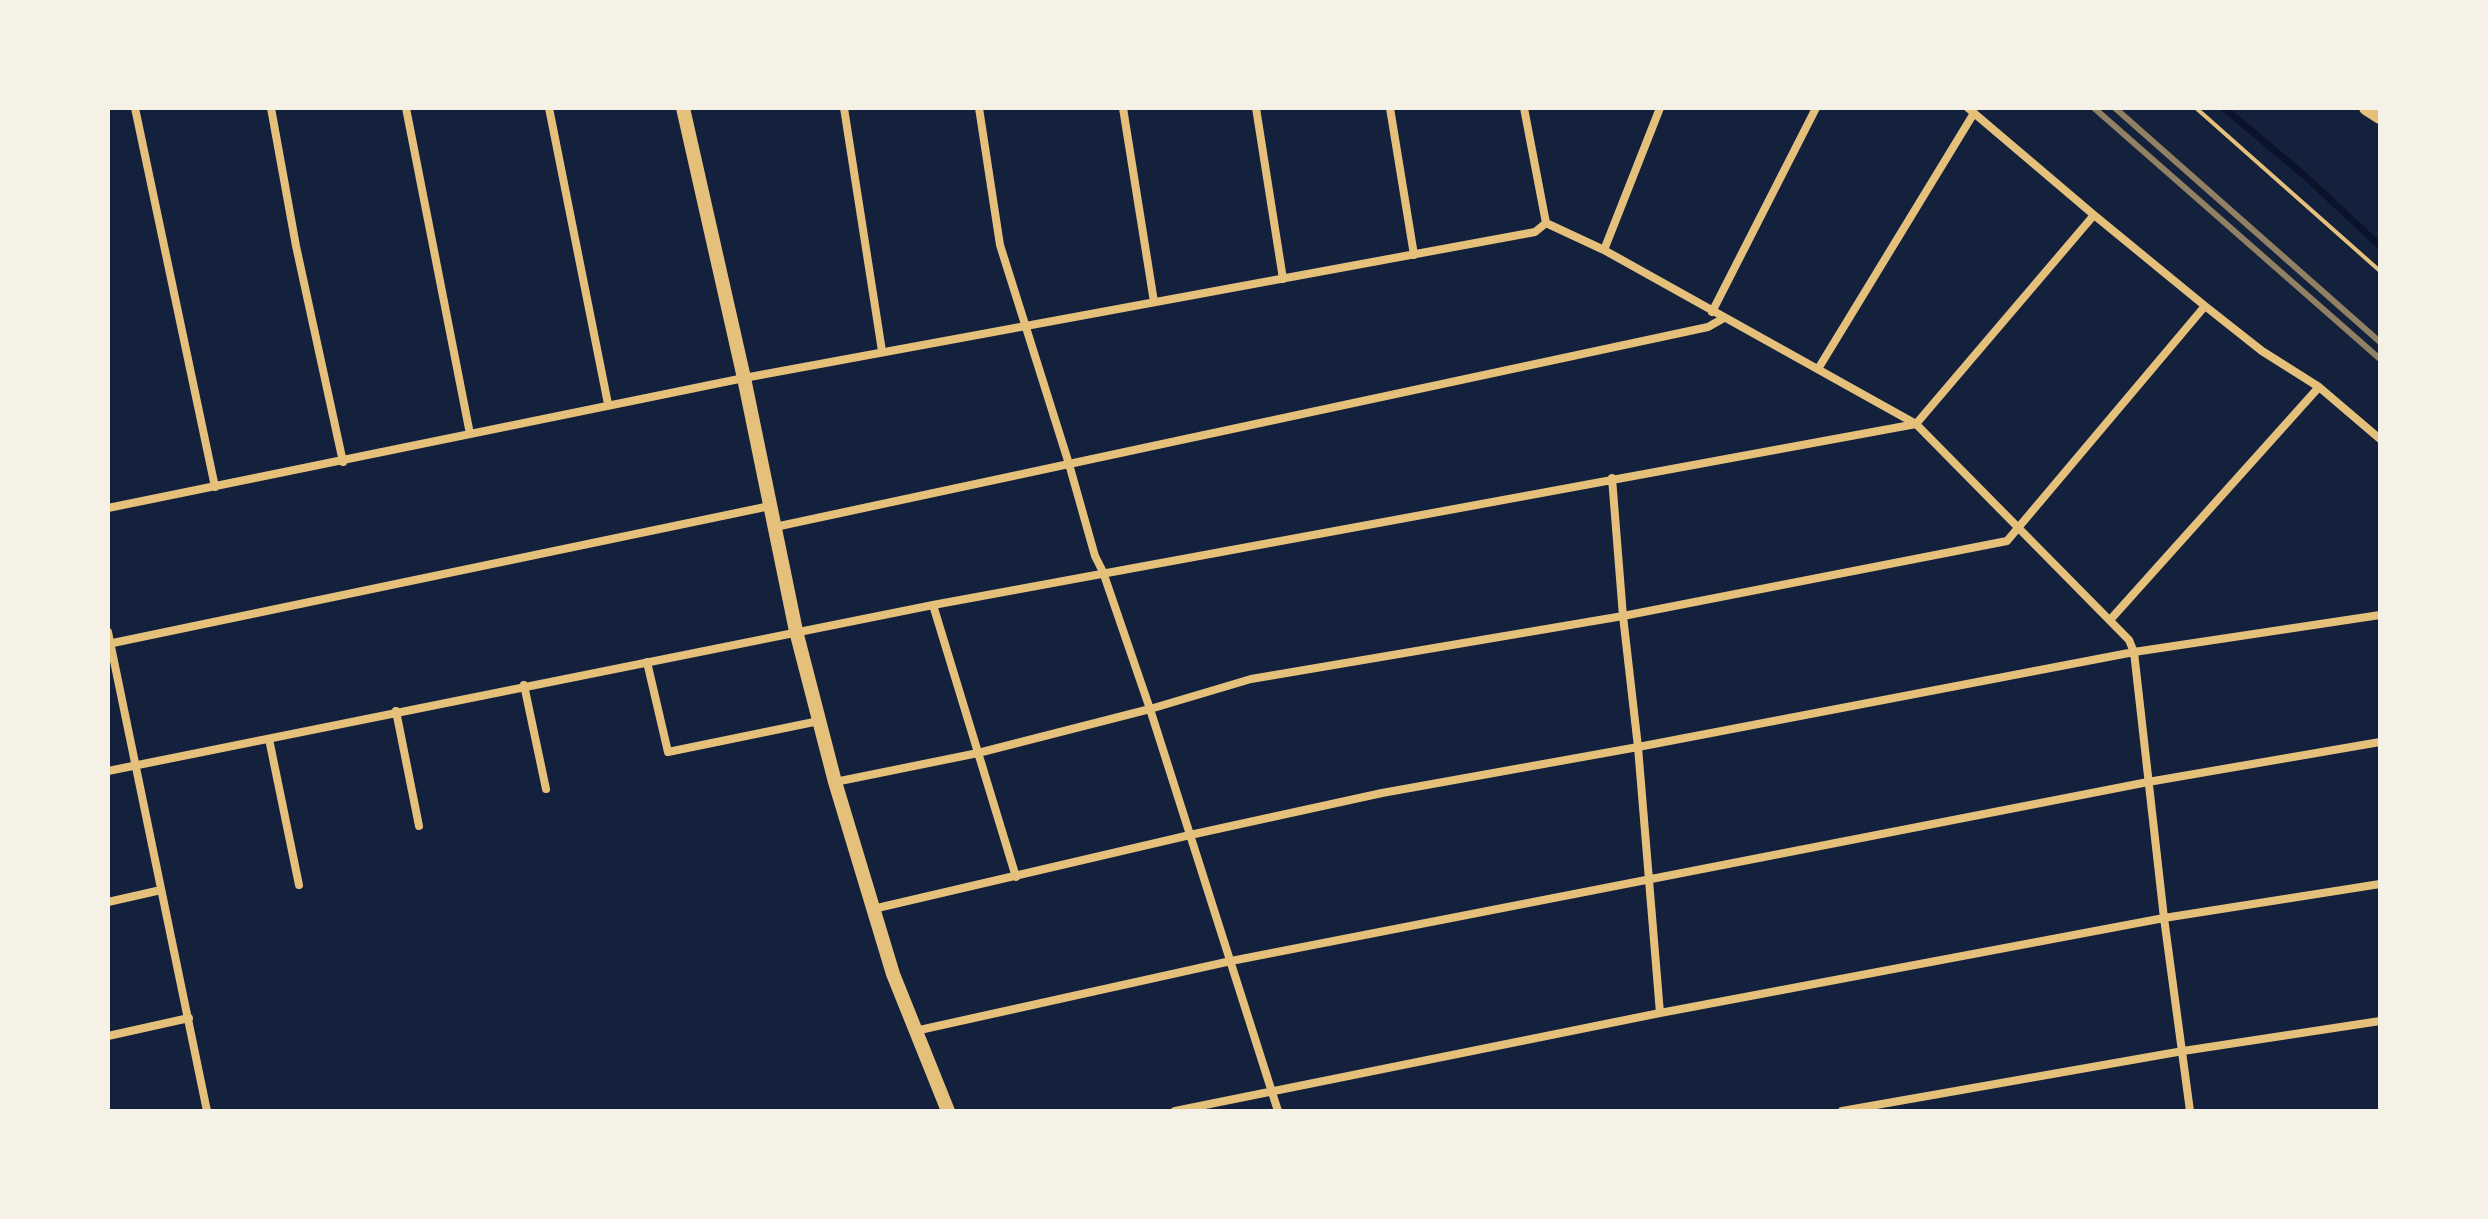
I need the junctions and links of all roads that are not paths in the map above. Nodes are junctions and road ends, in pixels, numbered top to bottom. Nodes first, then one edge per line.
1 (135, 108) edge
2 (271, 108) edge
3 (406, 108) edge
4 (549, 108) edge
5 (683, 108) edge
6 (844, 108) edge
7 (979, 108) edge
8 (1123, 108) edge
9 (1256, 108) edge
10 (1390, 108) edge
11 (1524, 108) edge
12 (1660, 108) edge
13 (1816, 108) edge
14 (2366, 108) edge
15 (1971, 110) edge
16 (2380, 117) edge
17 (2094, 215) junction
18 (1546, 223) junction
19 (1604, 250) junction
20 (1414, 255) junction
21 (1283, 279) junction
22 (1154, 302) junction
23 (2205, 306) junction
24 (1712, 312) junction
25 (1724, 318) junction
26 (1025, 325) junction
27 (882, 351) junction
28 (1818, 369) junction
29 (744, 378) junction
30 (2319, 387) junction
31 (608, 404) junction
32 (1916, 424) junction
33 (470, 434) junction
34 (2380, 439) edge
35 (343, 462) junction
36 (1069, 464) junction
37 (1612, 478) junction
38 (215, 487) junction
39 (770, 506) junction
40 (108, 508) edge
41 (775, 527) junction
42 (2018, 528) junction
43 (1103, 572) junction
44 (933, 605) junction
45 (2380, 615) edge
46 (1623, 616) junction
47 (2110, 620) junction
48 (796, 631) junction
49 (108, 632) edge
50 (109, 644) edge
51 (2134, 652) junction
52 (647, 662) junction
53 (524, 685) junction
54 (1150, 709) junction
55 (396, 711) junction
56 (819, 721) junction
57 (269, 739) junction
58 (2380, 742) edge
59 (1638, 747) junction
60 (978, 753) junction
61 (136, 765) junction
62 (108, 771) edge
63 (835, 782) junction
64 (2148, 782) junction
65 (546, 789) dead end
66 (419, 826) dead end
67 (1190, 835) junction
68 (1016, 877) junction
69 (1649, 879) junction
70 (2380, 884) edge
71 (299, 885) dead end
72 (161, 890) junction
73 (108, 902) edge
74 (873, 909) junction
75 (2164, 918) junction
76 (1231, 961) junction
77 (1660, 1013) junction
78 (189, 1018) junction
79 (2380, 1021) edge
80 (915, 1031) junction
81 (108, 1036) edge
82 (2183, 1051) junction
83 (1271, 1090) junction
84 (207, 1111) edge
85 (948, 1111) edge
86 (1175, 1111) edge
87 (1278, 1111) edge
88 (1842, 1111) edge
89 (2190, 1111) edge

1 - 38 street
2 - 35 street
3 - 33 street
4 - 31 street
5 - 29 street
6 - 27 street
7 - 26 street
8 - 22 street
9 - 21 street
10 - 20 street
11 - 18 street
12 - 19 street
13 - 24 street
14 - 16 street
15 - 17 street
15 - 28 street
17 - 23 street
17 - 32 street
18 - 19 street
18 - 20 street
19 - 24 street
20 - 21 street
21 - 22 street
22 - 26 street
23 - 30 street
23 - 42 street
24 - 25 street
25 - 28 street
25 - 36 street
26 - 27 street
26 - 36 street
27 - 29 street
28 - 32 street
29 - 31 street
29 - 39 street
30 - 34 street
30 - 47 street
31 - 33 street
32 - 37 street
32 - 42 street
33 - 35 street
35 - 38 street
36 - 41 street
36 - 43 street
37 - 43 street
37 - 46 street
38 - 40 street
39 - 41 street
39 - 50 street
41 - 48 street
42 - 46 street
42 - 47 street
43 - 44 street
43 - 54 street
44 - 48 street
44 - 60 street
45 - 51 street
46 - 54 street
46 - 59 street
47 - 51 street
48 - 52 street
48 - 56 street
49 - 50 street
50 - 61 street
51 - 59 street
51 - 64 street
52 - 53 street
52 - 56 street
53 - 55 street
53 - 65 street
54 - 60 street
54 - 67 street
55 - 57 street
55 - 66 street
56 - 63 street
57 - 61 street
57 - 71 street
58 - 64 street
59 - 67 street
59 - 69 street
60 - 63 street
60 - 68 street
61 - 62 street
61 - 72 street
63 - 74 street
64 - 69 street
64 - 75 street
67 - 68 street
67 - 76 street
68 - 74 street
69 - 76 street
69 - 77 street
70 - 75 street
72 - 73 street
72 - 78 street
74 - 80 street
75 - 77 street
75 - 82 street
76 - 80 street
76 - 83 street
77 - 83 street
78 - 81 street
78 - 84 street
79 - 82 street
80 - 85 street
82 - 88 street
82 - 89 street
83 - 86 street
83 - 87 street

